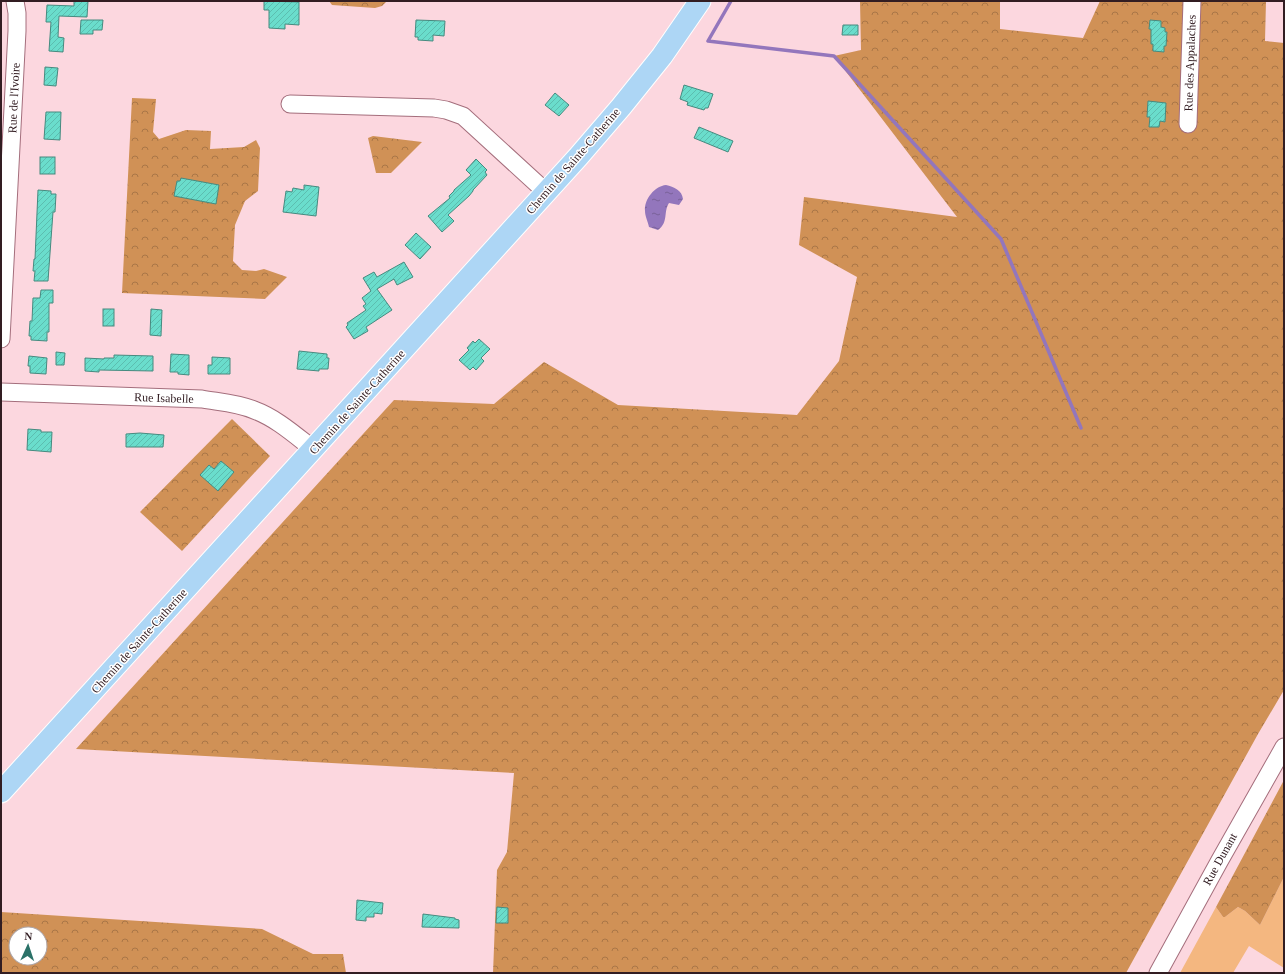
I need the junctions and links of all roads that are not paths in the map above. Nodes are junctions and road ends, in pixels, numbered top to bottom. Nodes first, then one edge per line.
1 (14, 1) edge
2 (700, 1) edge
3 (1192, 1) edge
4 (290, 104) dead end
5 (1188, 124) dead end
6 (546, 192) junction
7 (1, 339) edge
8 (1, 392) edge
9 (314, 449) junction
10 (1284, 747) edge
11 (1, 792) edge
12 (1158, 973) edge

1 - 7 street, Rue de l'Ivoire
2 - 6 main road, Chemin de Sainte-Catherine
3 - 5 street, Rue des Appalaches
4 - 6 street
6 - 9 main road, Chemin de Sainte-Catherine
8 - 9 street, Rue Isabelle
9 - 11 main road, Chemin de Sainte-Catherine
10 - 12 street, Rue Dunant

